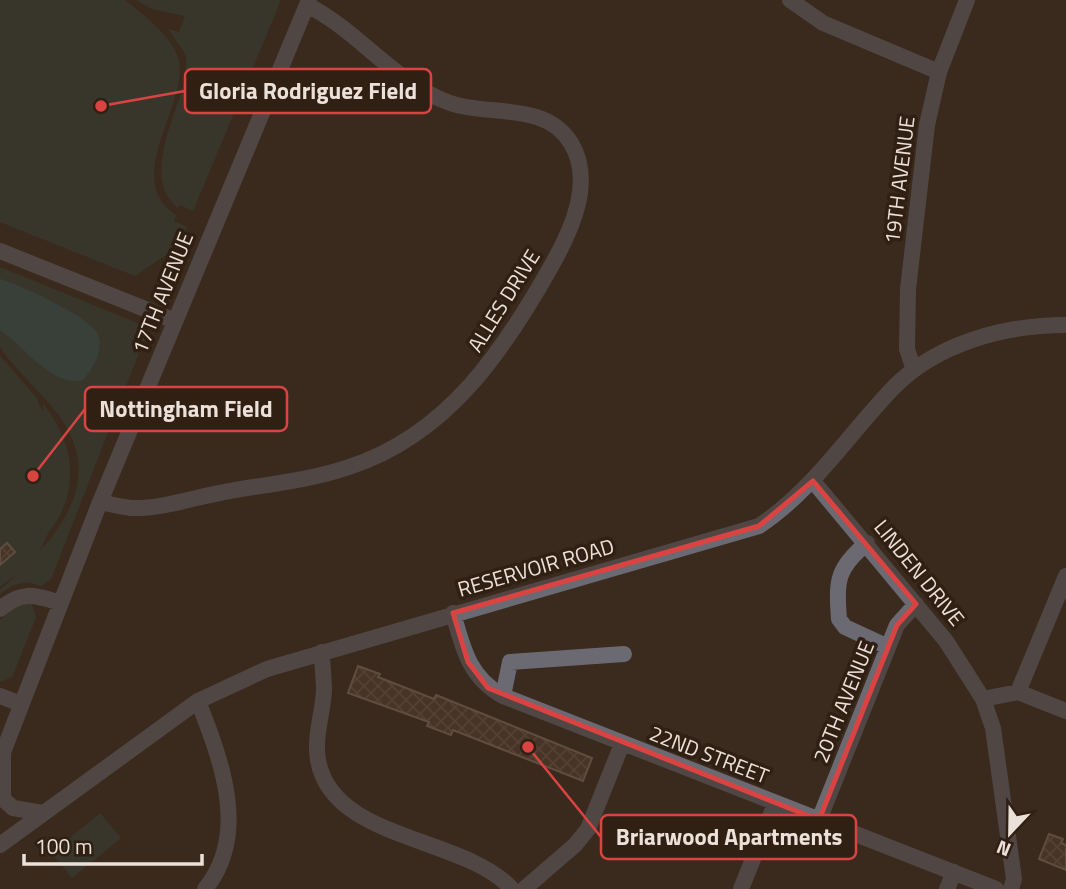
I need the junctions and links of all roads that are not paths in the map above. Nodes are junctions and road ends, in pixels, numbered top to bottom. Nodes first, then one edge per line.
1 (790, 0) edge
2 (967, 0) edge
3 (308, 3) edge
4 (939, 72) junction
5 (0, 251) edge
6 (175, 321) junction
7 (1066, 325) edge
8 (914, 370) junction
9 (813, 481) junction
10 (100, 502) junction
11 (867, 543) junction
12 (1066, 576) edge
13 (61, 603) junction
14 (916, 604) junction
15 (0, 609) edge
16 (453, 613) junction
17 (888, 647) junction
18 (322, 652) junction
19 (624, 654) dead end
20 (1018, 692) junction
21 (0, 696) edge
22 (503, 696) junction
23 (983, 699) junction
24 (198, 701) junction
25 (21, 704) junction
26 (1066, 711) edge
27 (622, 744) junction
28 (1, 756) edge
29 (775, 804) junction
30 (43, 813) junction
31 (819, 820) junction
32 (2, 841) edge
33 (954, 872) junction
34 (205, 889) edge
35 (512, 889) edge
36 (524, 889) edge
37 (741, 889) edge
38 (947, 889) edge
39 (996, 889) edge
40 (1011, 889) edge

1 - 4 street
2 - 4 street, 19TH AVENUE
3 - 6 street, 17TH AVENUE
3 - 10 street, ALLES DRIVE
4 - 8 street, 19TH AVENUE
5 - 6 street
6 - 10 street, 17TH AVENUE
7 - 8 street, RESERVOIR ROAD
8 - 9 street, RESERVOIR ROAD
9 - 11 street, LINDEN DRIVE
9 - 16 street, RESERVOIR ROAD
10 - 13 street, 17TH AVENUE
11 - 14 street, LINDEN DRIVE
11 - 17 street
12 - 20 street
13 - 15 street
13 - 25 street, 17TH AVENUE
14 - 17 street, 20TH AVENUE
14 - 23 street, LINDEN DRIVE
16 - 18 street, RESERVOIR ROAD
16 - 22 street, 22ND STREET
17 - 31 street, 20TH AVENUE
18 - 24 street, RESERVOIR ROAD
18 - 35 street
19 - 22 street
20 - 23 street
20 - 26 street
21 - 25 street
22 - 27 street, 22ND STREET
23 - 40 street, LINDEN DRIVE
24 - 30 street, RESERVOIR ROAD
24 - 34 street
25 - 28 street, 17TH AVENUE
27 - 29 street, 22ND STREET
27 - 36 street
28 - 30 street
29 - 31 street, 22ND STREET
29 - 37 street
30 - 32 street, RESERVOIR ROAD
31 - 33 street, 22ND STREET
33 - 38 street
33 - 39 street, 22ND STREET

